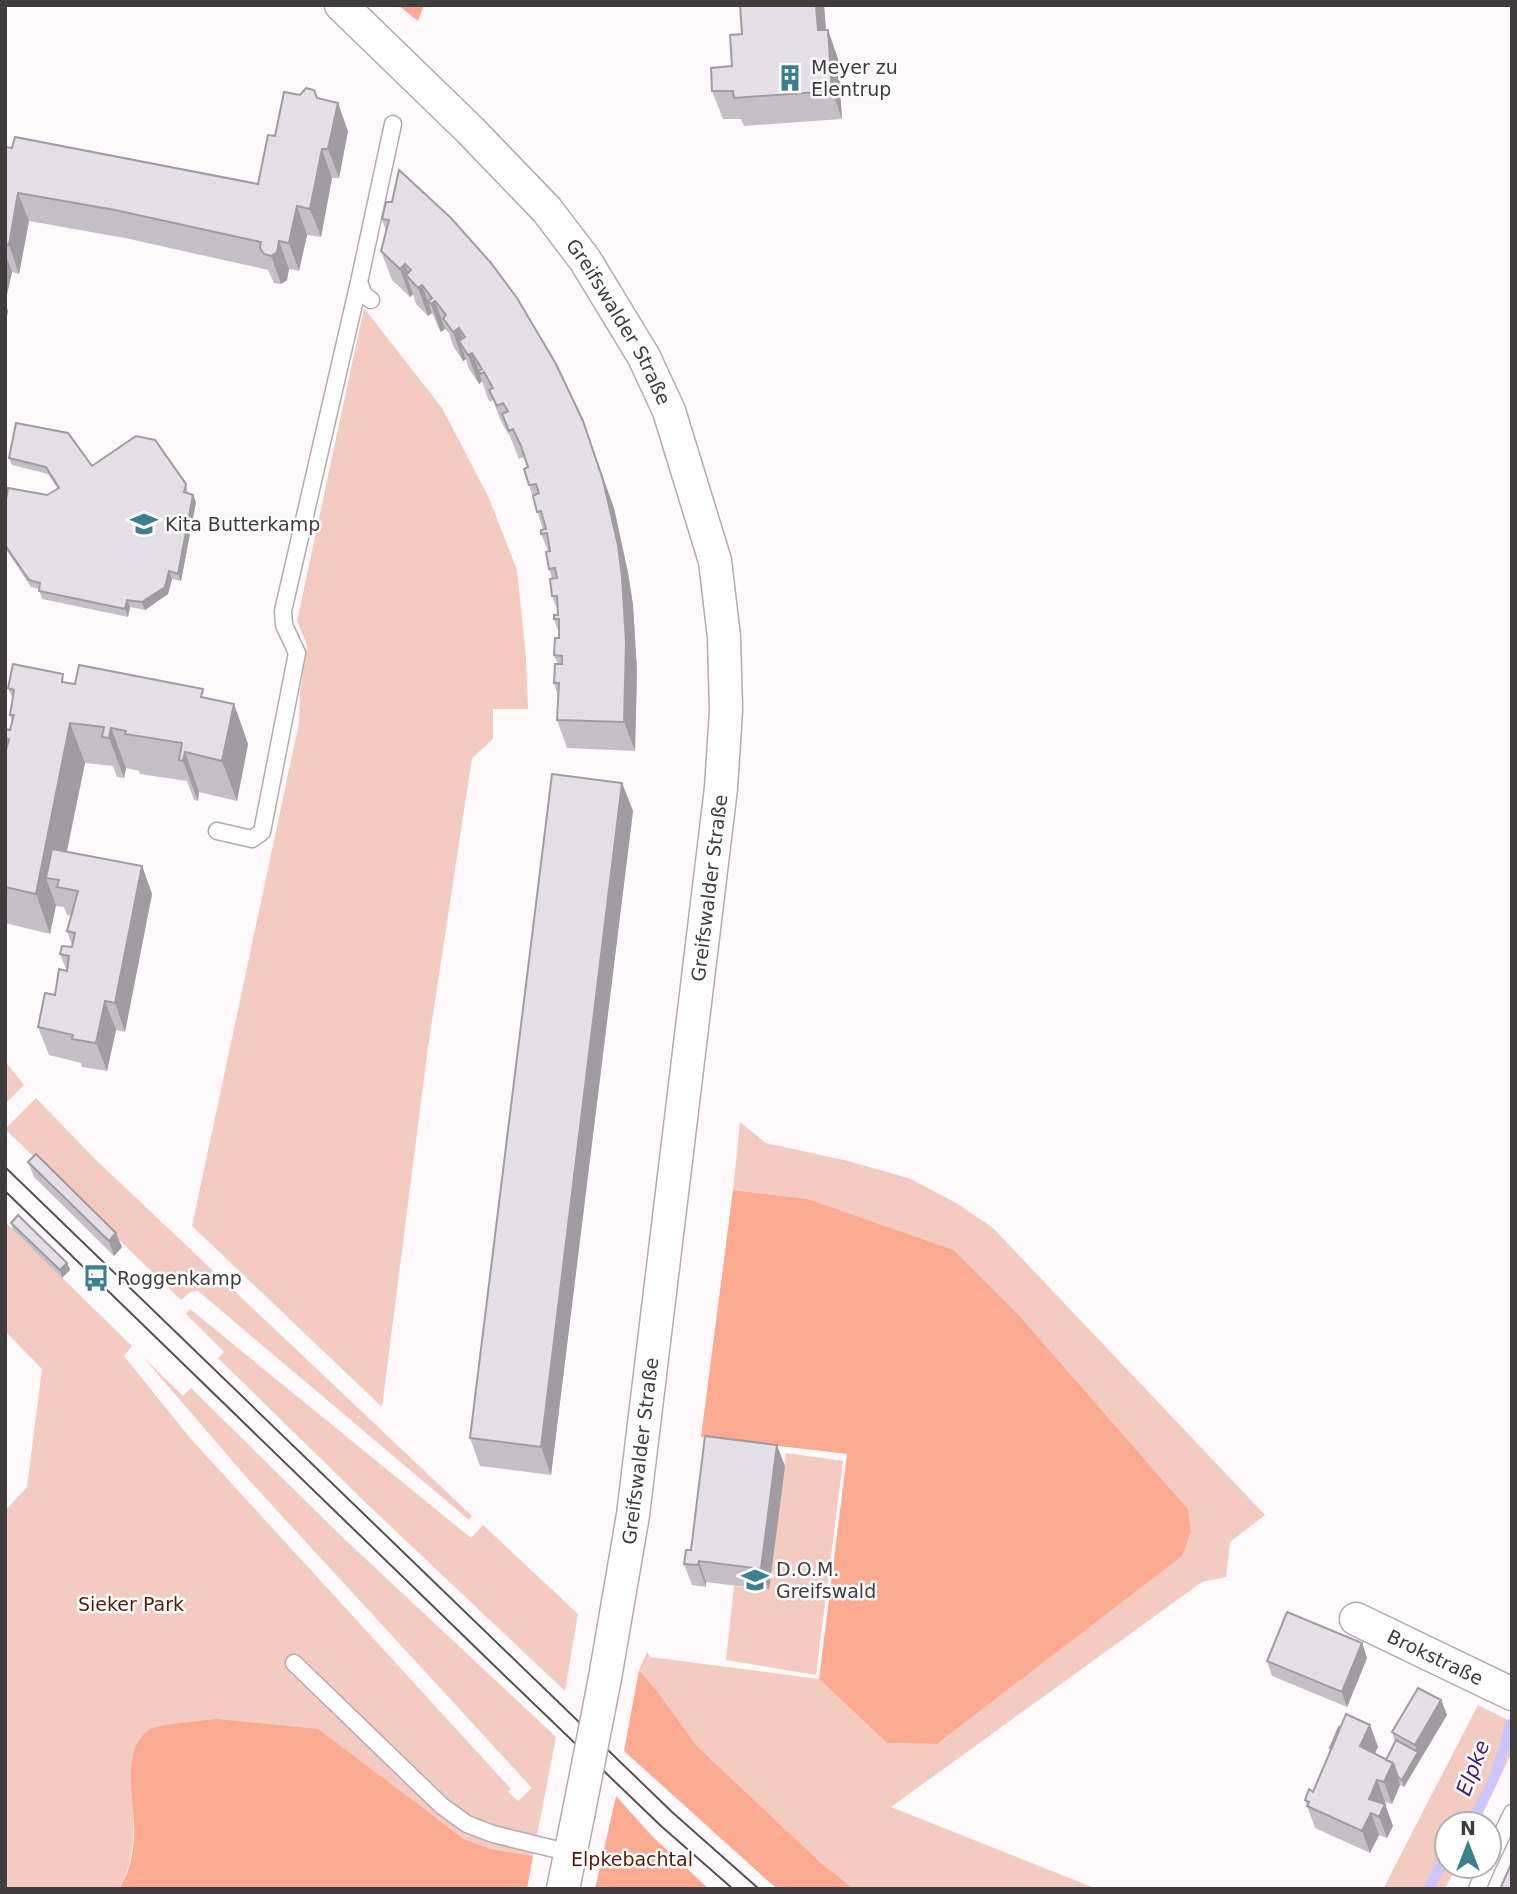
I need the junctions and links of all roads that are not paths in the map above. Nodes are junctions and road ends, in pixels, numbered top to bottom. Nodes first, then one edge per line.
1 (341, 5) edge
2 (393, 124) dead end
3 (359, 282) junction
4 (371, 300) dead end
5 (217, 831) dead end
6 (1356, 1619) dead end
7 (294, 1663) dead end
8 (1512, 1694) edge
9 (1512, 1813) edge
10 (1503, 1832) edge
11 (571, 1853) junction
12 (563, 1889) edge

1 - 11 street, Greifswalder Straße, bridge
2 - 3 lane
3 - 4 lane
3 - 5 lane
6 - 8 street, Brokstraße
7 - 11 lane
9 - 10 lane
11 - 12 street, Greifswalder Straße

